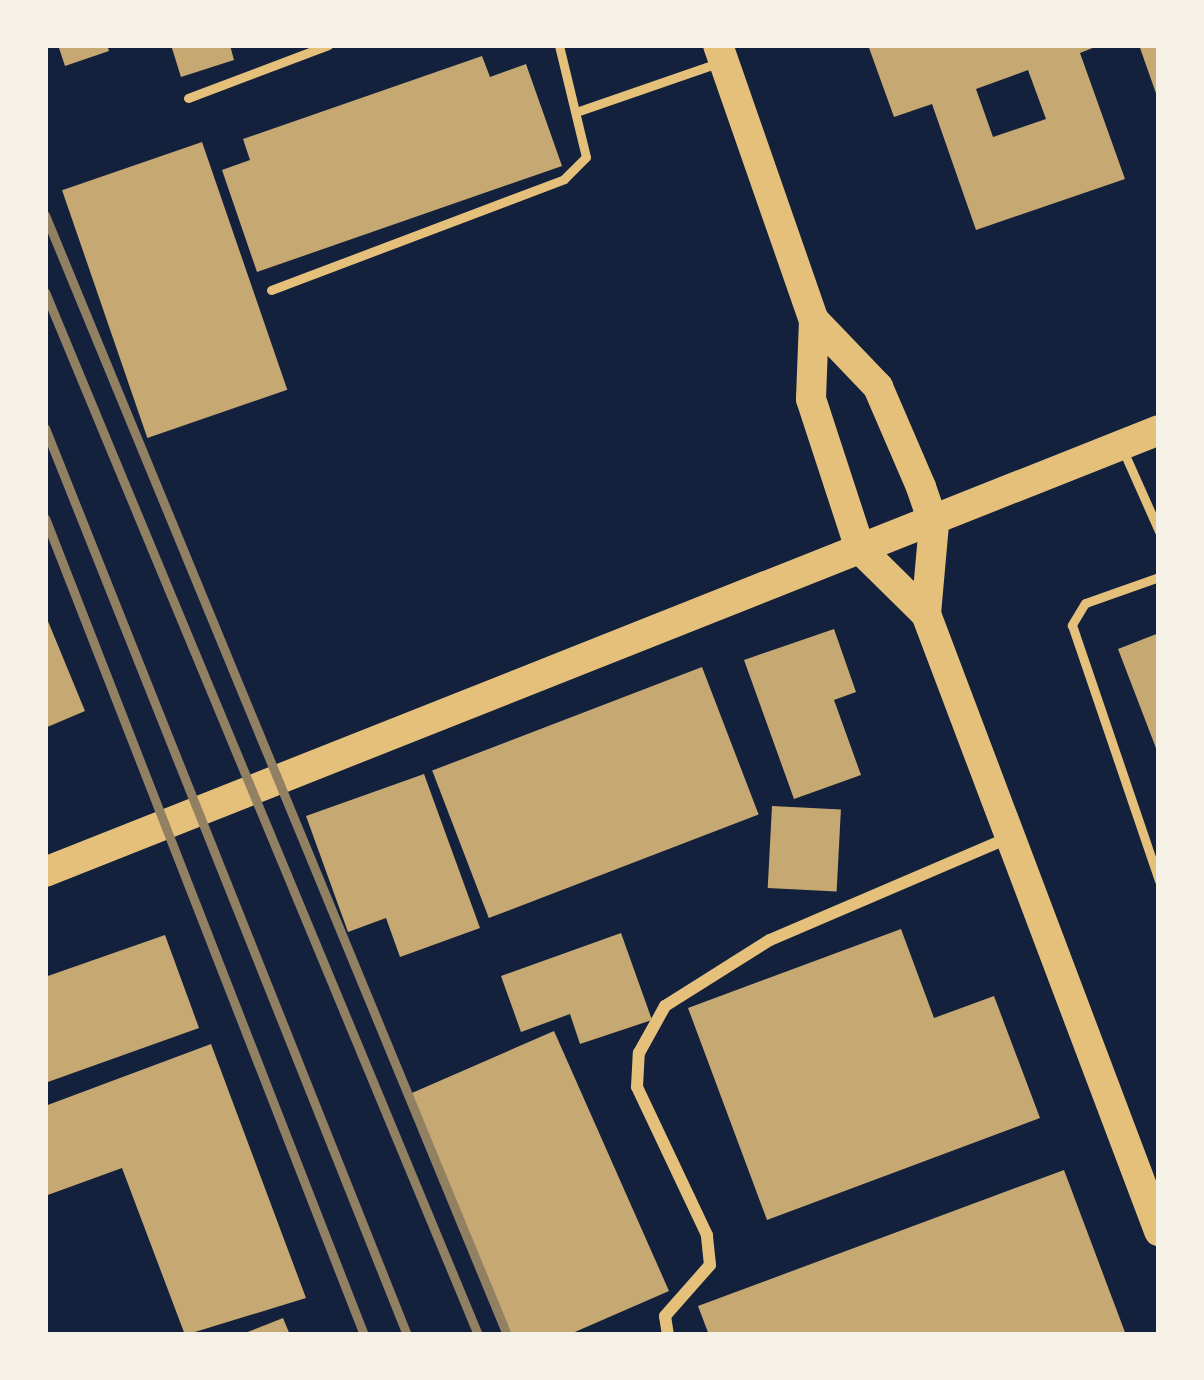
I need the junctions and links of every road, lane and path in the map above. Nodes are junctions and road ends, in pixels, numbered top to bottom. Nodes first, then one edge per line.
1 (328, 45) edge
2 (559, 45) edge
3 (720, 53) edge
4 (188, 98) dead end
5 (579, 111) junction
6 (271, 290) dead end
7 (814, 320) junction
8 (1159, 430) edge
9 (1121, 446) junction
10 (934, 524) junction
11 (1159, 531) edge
12 (860, 549) junction
13 (1159, 577) edge
14 (926, 614) junction
15 (1006, 839) junction
16 (45, 872) edge
17 (1159, 880) edge
18 (1159, 1231) edge
19 (668, 1335) edge

1 - 4 lane
2 - 5 lane
3 - 5 lane
3 - 7 main road
5 - 6 lane
7 - 10 main road
7 - 12 main road
8 - 9 main road
9 - 10 main road
9 - 11 lane
10 - 12 main road
10 - 14 main road
12 - 14 main road
12 - 16 main road
13 - 17 lane
14 - 15 main road
15 - 18 main road
15 - 19 street

